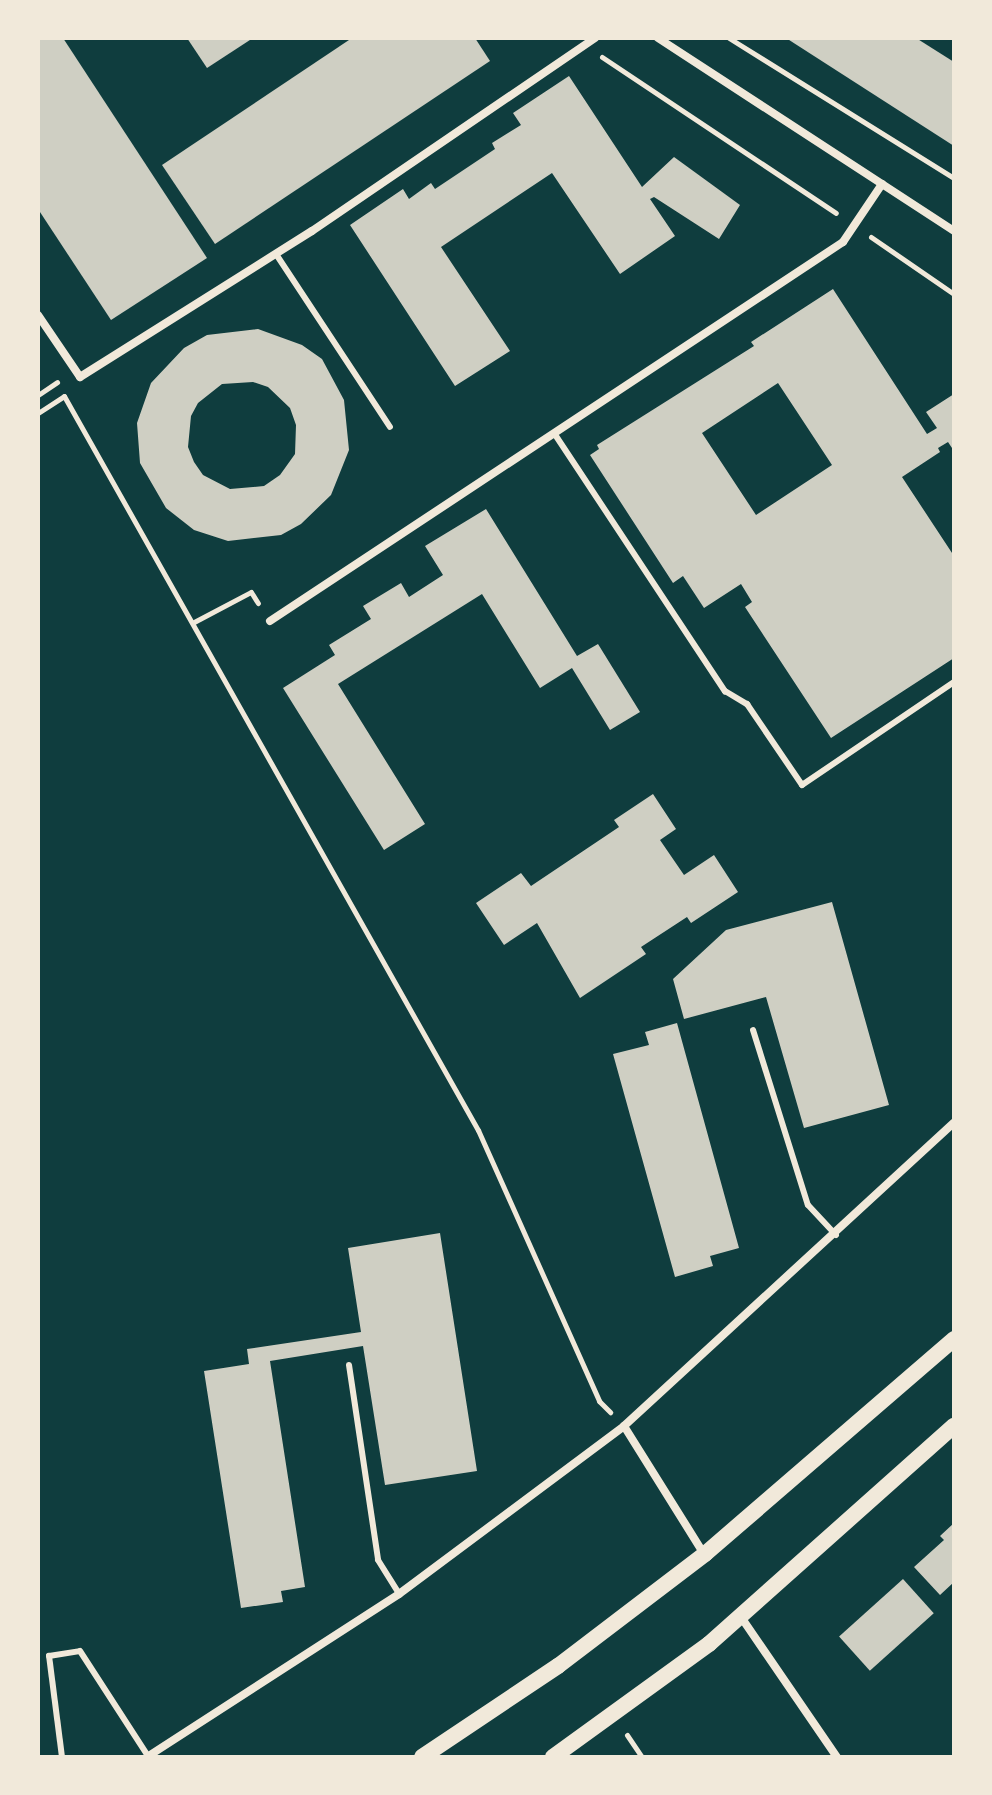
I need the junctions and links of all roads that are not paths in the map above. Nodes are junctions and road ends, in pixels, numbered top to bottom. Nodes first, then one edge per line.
1 (595, 38) edge
2 (658, 38) edge
3 (882, 184) junction
4 (954, 231) edge
5 (276, 254) junction
6 (38, 315) edge
7 (390, 427) dead end
8 (554, 433) junction
9 (270, 621) road end
10 (954, 682) edge
11 (753, 1030) dead end
12 (954, 1123) edge
13 (836, 1235) junction
14 (954, 1339) edge
15 (349, 1365) dead end
16 (624, 1426) junction
17 (954, 1426) edge
18 (705, 1554) junction
19 (399, 1594) junction
20 (741, 1617) junction
21 (62, 1757) edge
22 (148, 1757) edge
23 (422, 1757) edge
24 (553, 1757) edge
25 (837, 1757) edge

1 - 5 street
2 - 3 street
3 - 4 street
3 - 8 street
5 - 6 street
5 - 7 lane
8 - 9 street
8 - 10 lane
11 - 13 lane
12 - 13 street
13 - 16 street
14 - 18 main road
15 - 19 lane
16 - 18 street
16 - 19 street
17 - 20 main road
18 - 23 main road
19 - 22 street
20 - 24 main road
20 - 25 street
21 - 22 lane

